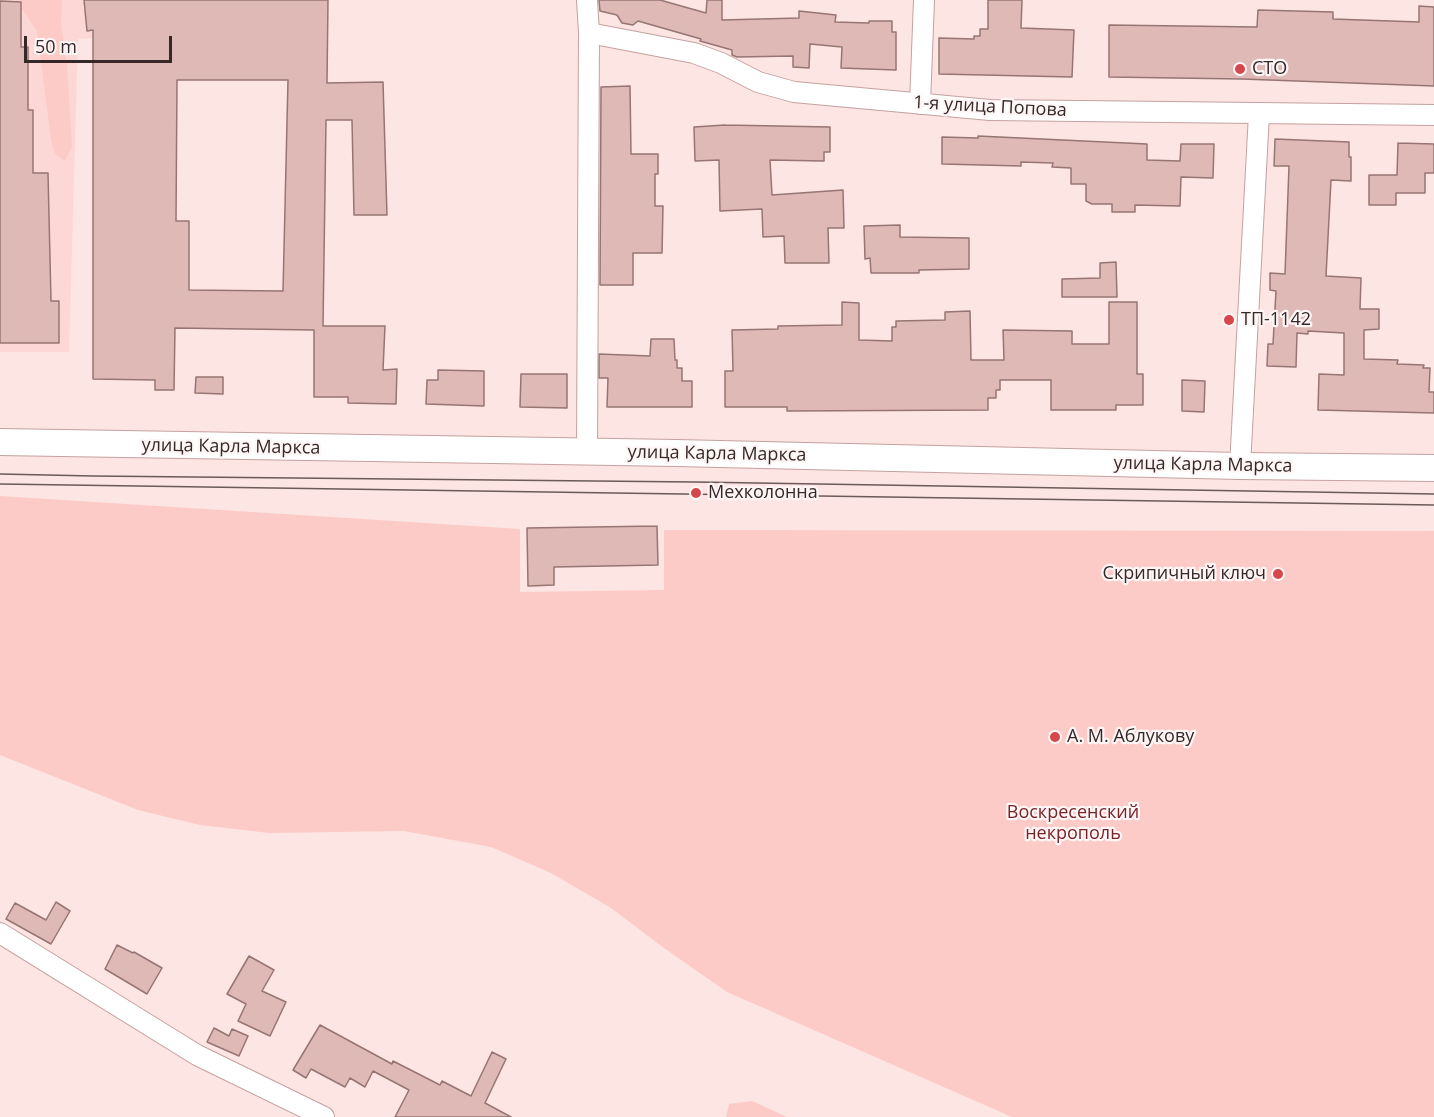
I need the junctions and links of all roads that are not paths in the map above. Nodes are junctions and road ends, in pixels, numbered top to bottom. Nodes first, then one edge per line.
1 (587, 0) edge
2 (924, 0) edge
3 (589, 33) junction
4 (920, 104) junction
5 (1259, 114) junction
6 (1434, 116) edge
7 (0, 442) edge
8 (587, 452) junction
9 (1240, 466) junction
10 (1434, 468) edge
11 (0, 933) edge
12 (324, 1117) edge

1 - 3 street
2 - 4 street
3 - 4 street, 1-я улица Попова
3 - 8 street
4 - 5 street, 1-я улица Попова
5 - 6 street, 1-я улица Попова
5 - 9 street
7 - 8 main road, улица Карла Маркса
8 - 9 main road, улица Карла Маркса
9 - 10 main road, улица Карла Маркса
11 - 12 street

